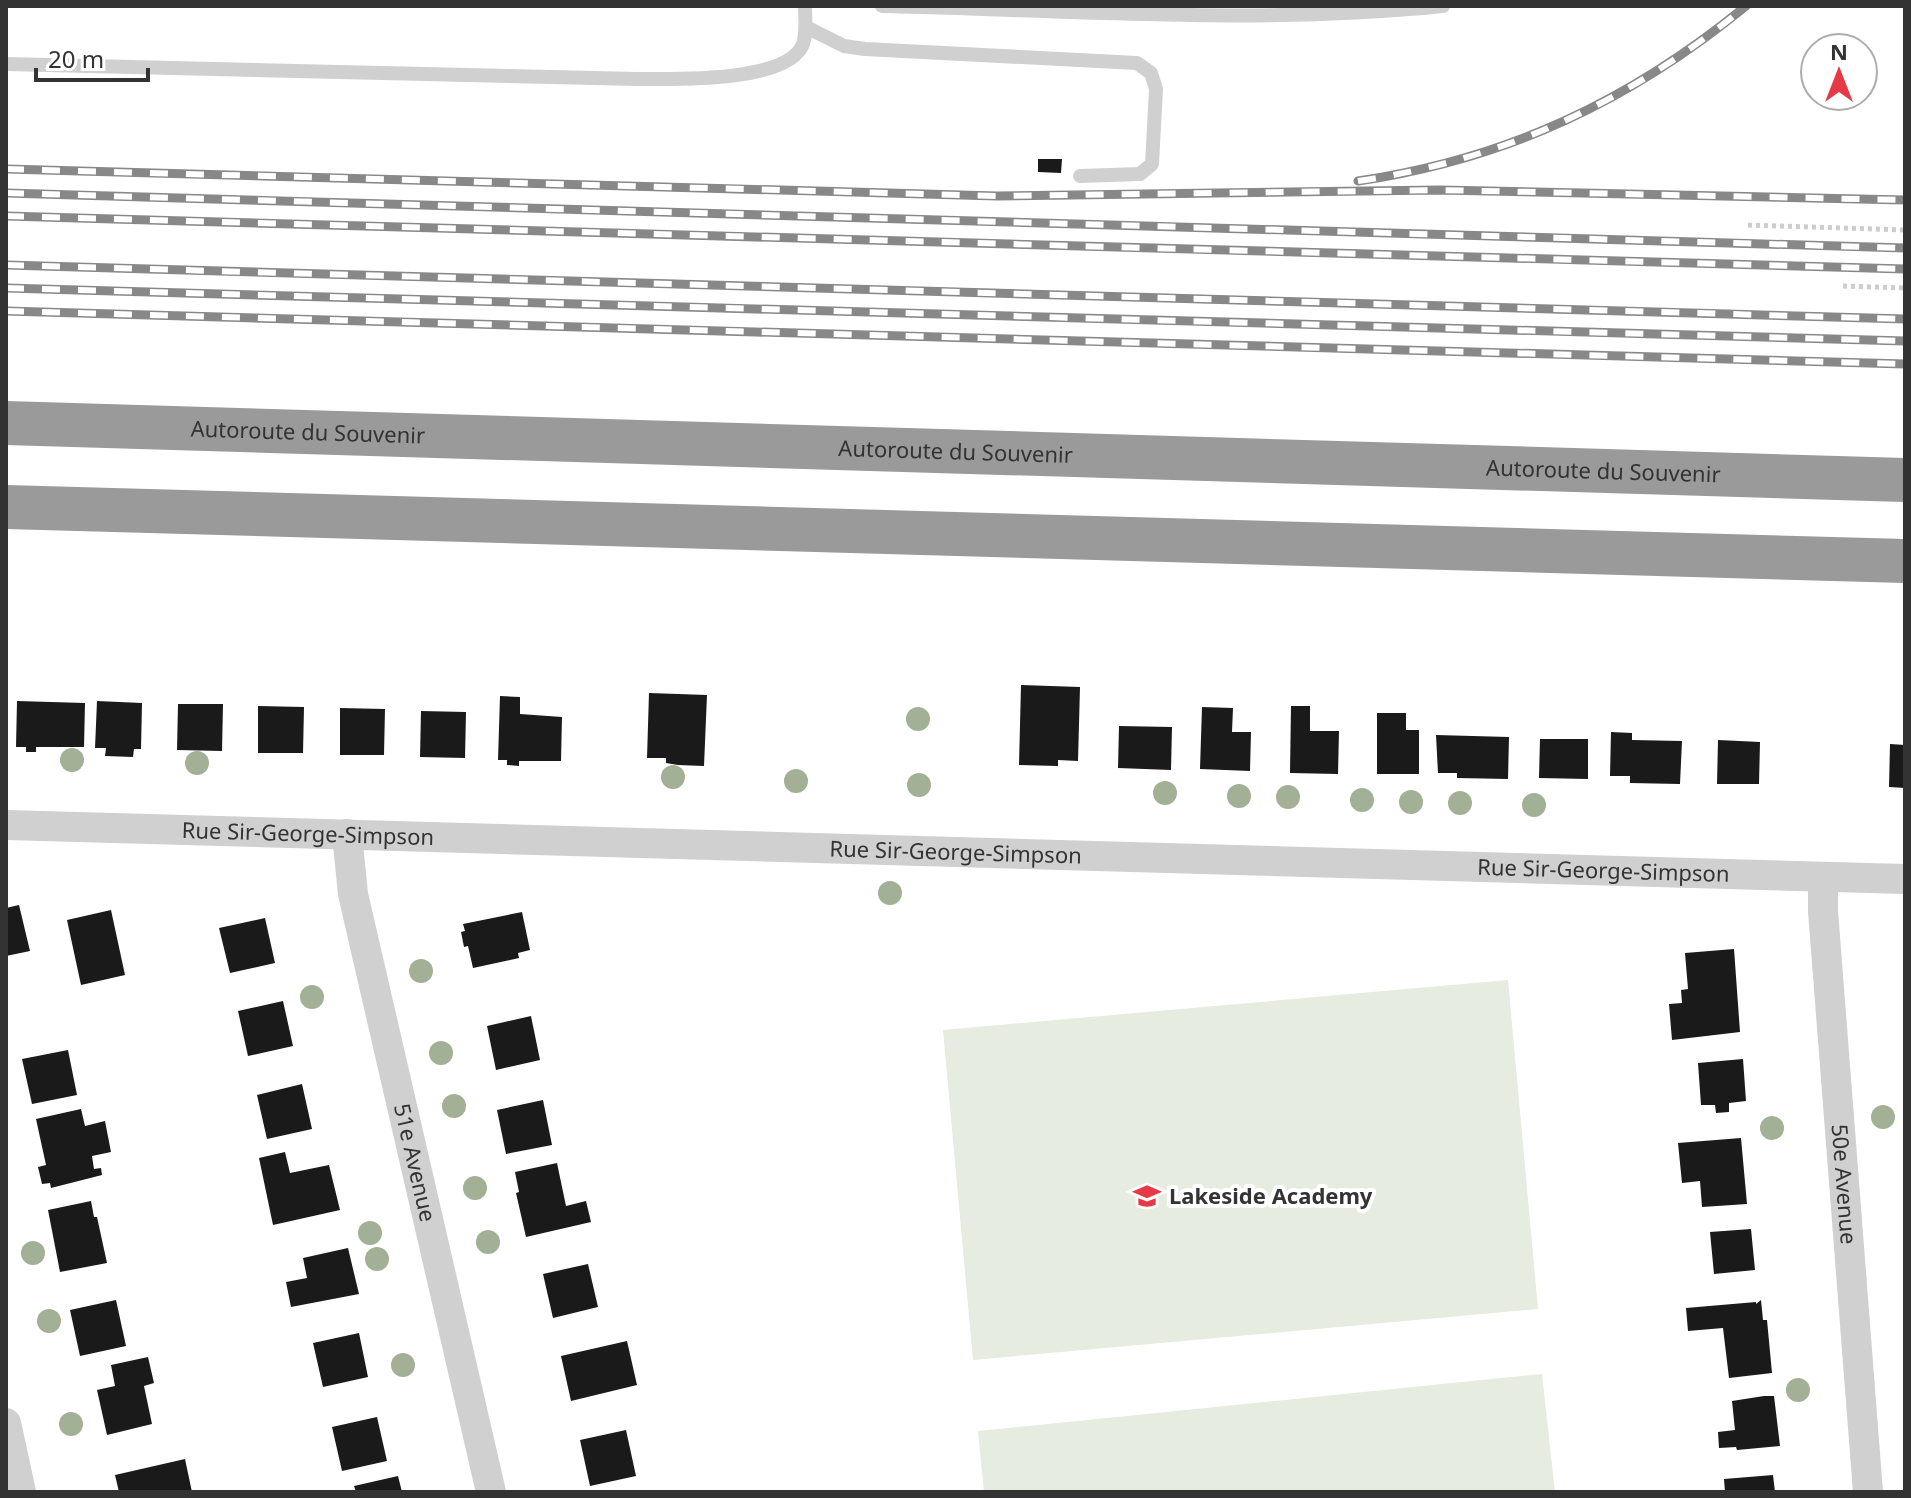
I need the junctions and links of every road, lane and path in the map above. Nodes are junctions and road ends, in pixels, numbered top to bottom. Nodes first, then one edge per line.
1 (805, 6) edge
2 (882, 6) edge
3 (1443, 6) edge
4 (806, 27) junction
5 (6, 64) edge
6 (1080, 176) dead end
7 (1748, 225) dead end
8 (1905, 230) edge
9 (1843, 286) dead end
10 (1905, 288) edge
11 (6, 423) edge
12 (1905, 480) edge
13 (6, 507) edge
14 (1905, 561) edge
15 (6, 825) edge
16 (347, 834) junction
17 (1823, 877) junction
18 (1905, 879) edge
19 (6, 1423) edge
20 (21, 1492) edge
21 (491, 1492) edge
22 (1868, 1492) edge

1 - 4 lane
2 - 3 lane
4 - 5 lane
4 - 6 lane
7 - 8 path
9 - 10 path
11 - 12 highway, Autoroute du Souvenir
13 - 14 highway
15 - 16 street, Rue Sir-George-Simpson
16 - 17 street, Rue Sir-George-Simpson
16 - 21 street, 51e Avenue
17 - 18 street, Rue Sir-George-Simpson
17 - 22 street, 50e Avenue
19 - 20 street

